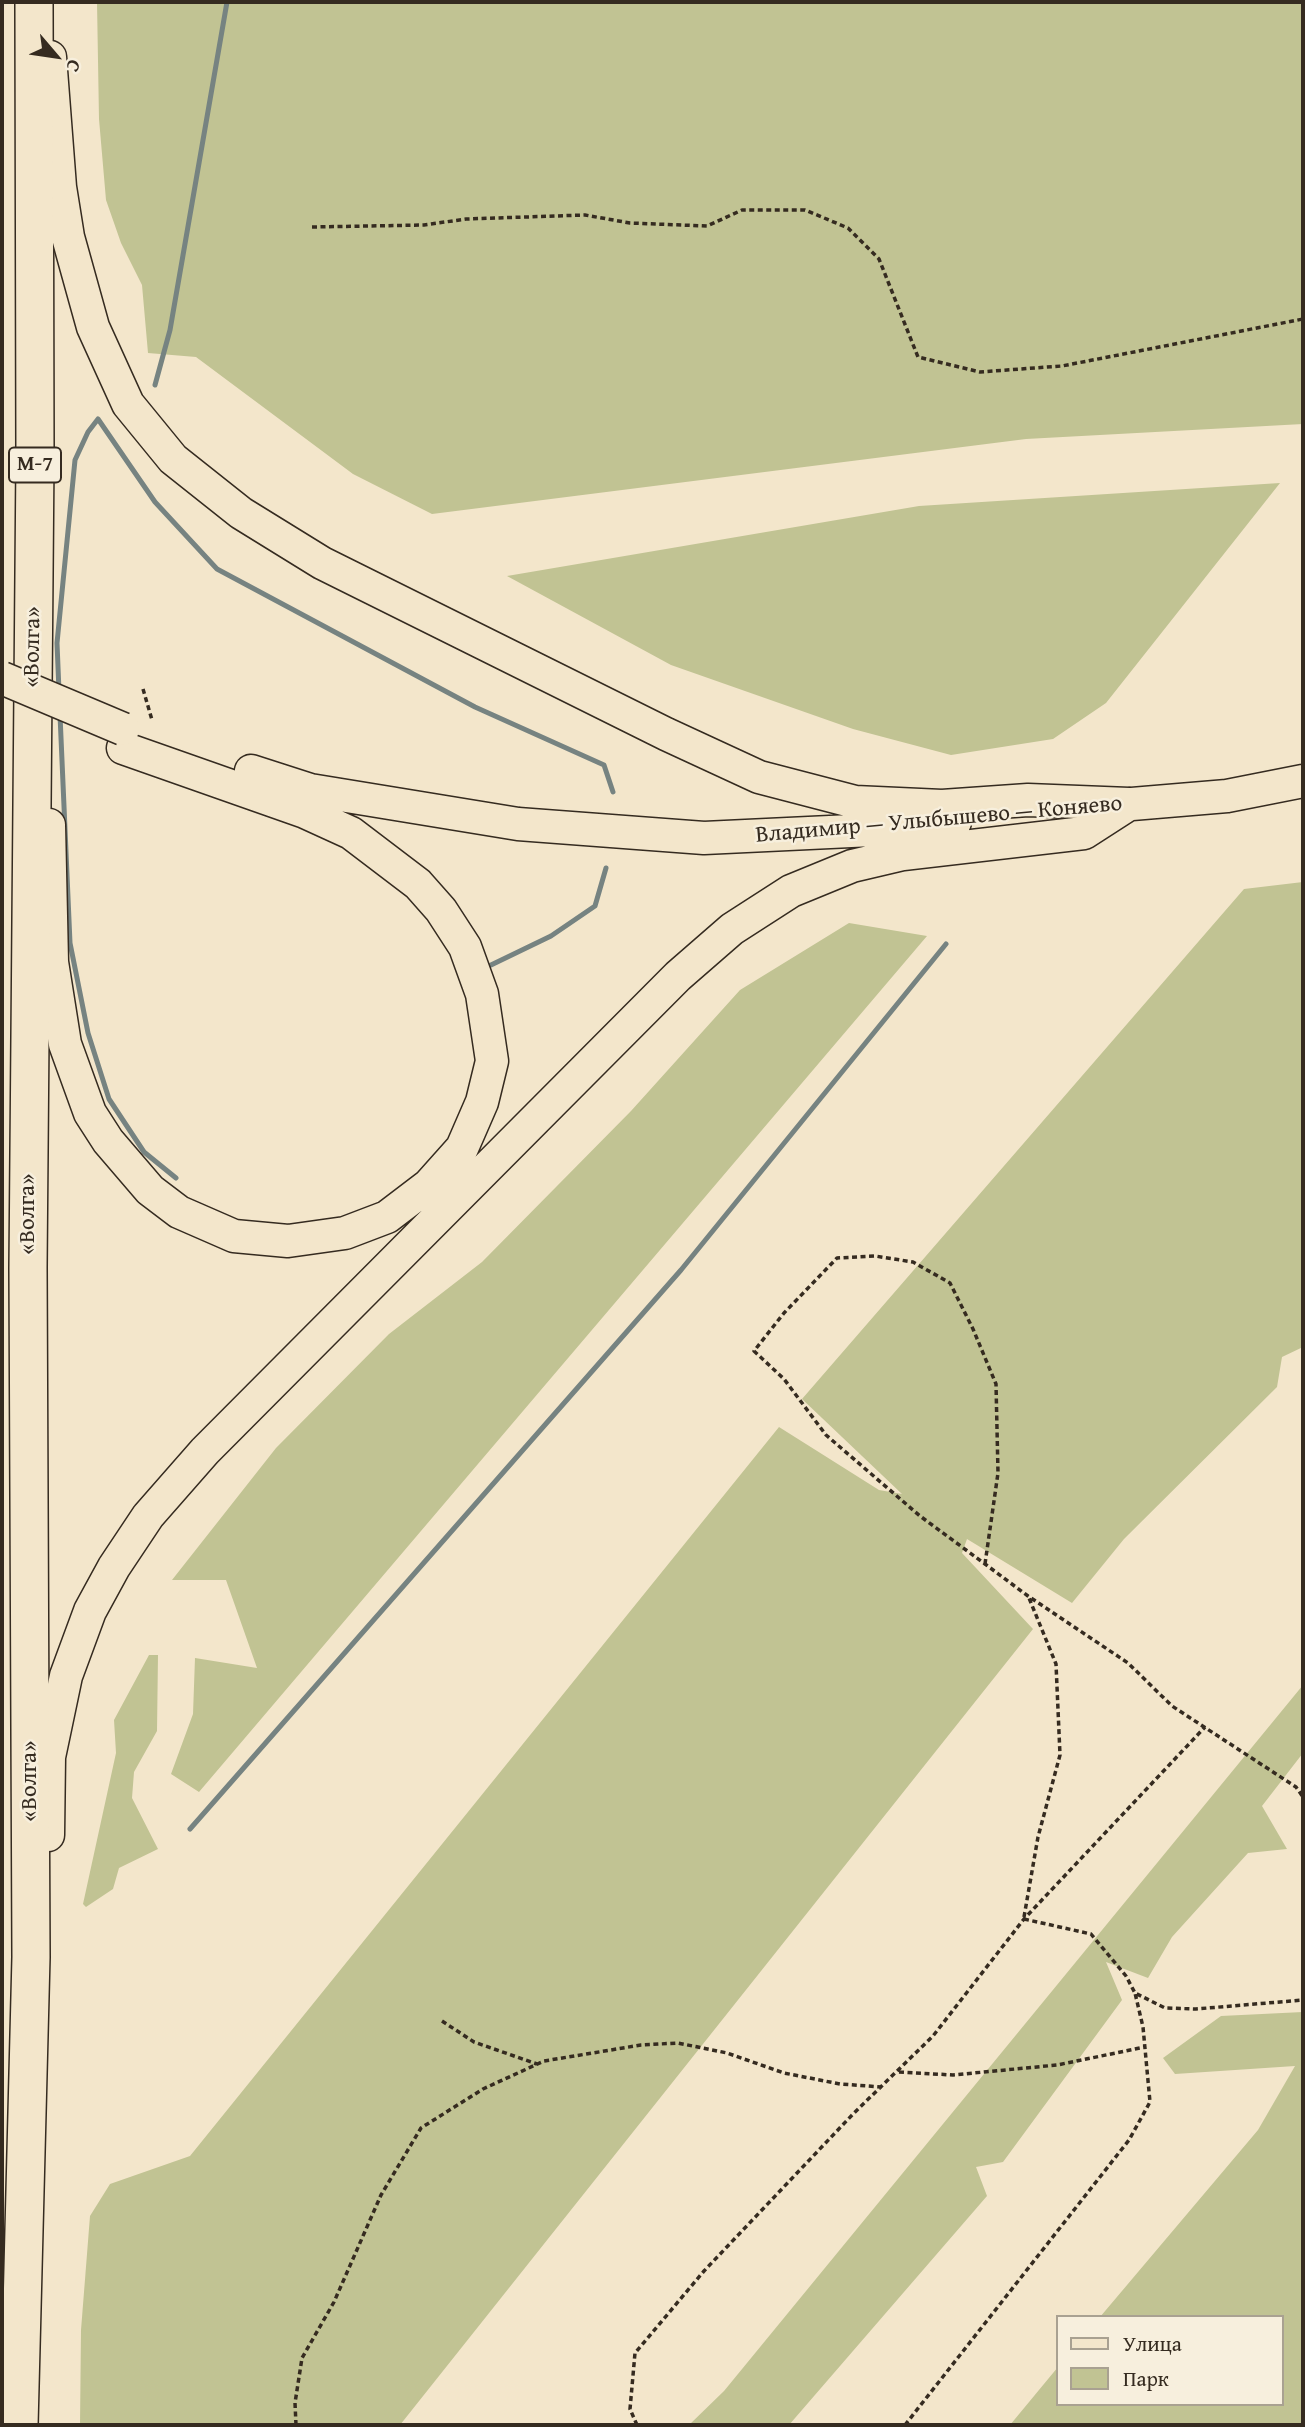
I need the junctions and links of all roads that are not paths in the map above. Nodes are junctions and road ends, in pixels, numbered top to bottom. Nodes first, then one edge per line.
1 (34, 10) edge
2 (12, 686) edge
3 (133, 732) junction
4 (1303, 781) edge
5 (1227, 796) junction
6 (1303, 799) edge
7 (1129, 804) junction
8 (31, 1957) junction
9 (19, 2425) edge

1 - 2 highway, «Волга» / М-7
1 - 7 main road
2 - 3 main road, Владимир — Улыбышево — Коняево, bridge
2 - 3 main road
2 - 8 highway, «Волга» / М-7
3 - 7 main road, Владимир — Улыбышево — Коняево
4 - 5 main road, Владимир — Улыбышево — Коняево
5 - 6 main road, Владимир — Улыбышево — Коняево
5 - 7 main road, Владимир — Улыбышево — Коняево
7 - 8 main road
8 - 9 highway, «Волга» / М-7

